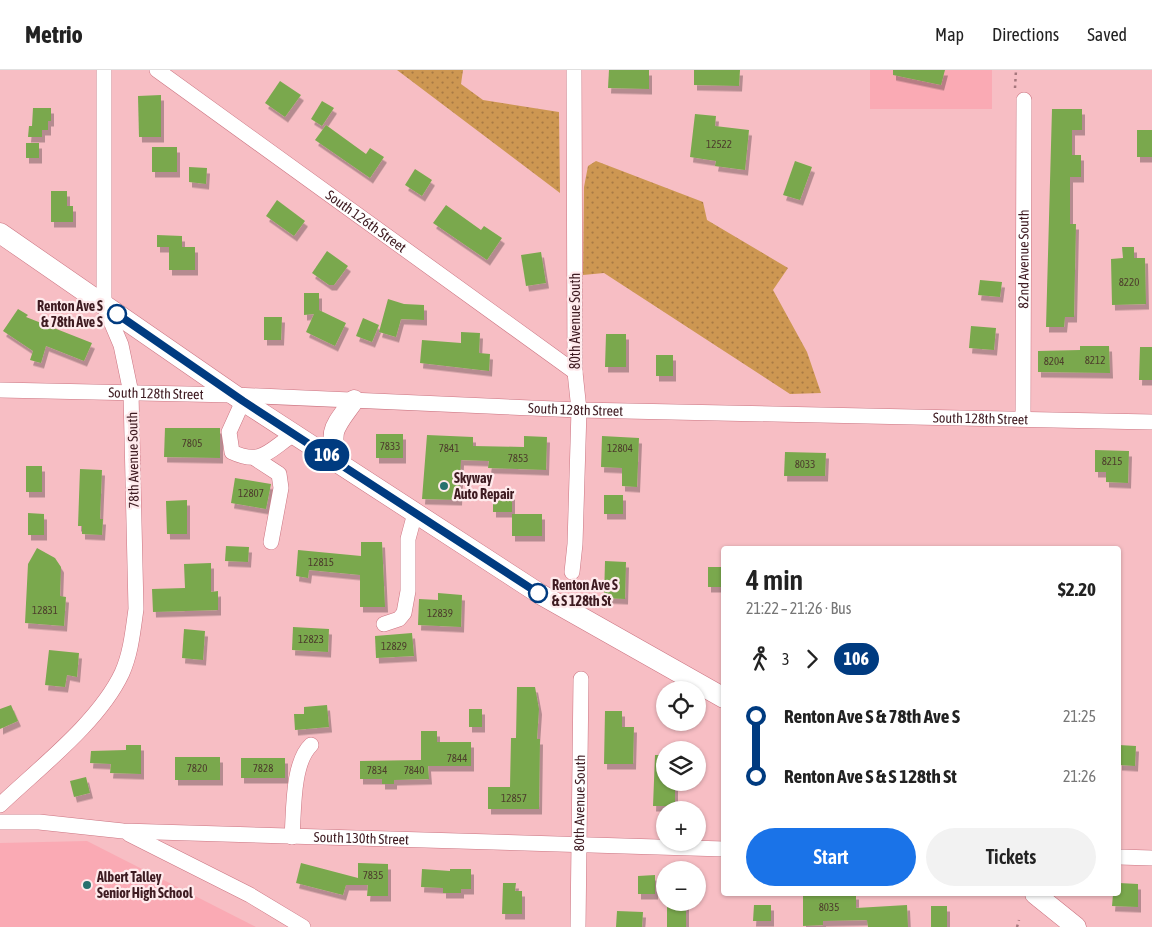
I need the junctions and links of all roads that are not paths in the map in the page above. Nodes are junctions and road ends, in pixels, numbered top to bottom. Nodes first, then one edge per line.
1 (104, 70) edge
2 (157, 70) edge
3 (574, 70) edge
4 (1024, 100) dead end
5 (0, 233) edge
6 (104, 305) junction
7 (575, 372) junction
8 (0, 390) edge
9 (131, 393) junction
10 (239, 398) junction
11 (354, 400) junction
12 (579, 410) junction
13 (1023, 419) junction
14 (1152, 422) edge
15 (294, 434) junction
16 (256, 459) junction
17 (339, 463) junction
18 (415, 513) junction
19 (271, 542) dead end
20 (572, 572) dead end
21 (384, 624) dead end
22 (581, 678) dead end
23 (721, 696) edge
24 (311, 745) dead end
25 (0, 805) edge
26 (0, 822) edge
27 (123, 831) junction
28 (292, 837) junction
29 (580, 846) junction
30 (721, 849) edge
31 (1121, 858) edge
32 (1152, 858) edge
33 (1037, 896) edge
34 (303, 927) edge
35 (578, 927) edge
36 (1076, 927) edge

1 - 6 street, 78th Avenue South
2 - 7 street, South 126th Street
3 - 7 street, 80th Avenue South
4 - 13 street, 82nd Avenue South
5 - 6 main road
6 - 9 street, 78th Avenue South
6 - 10 main road
7 - 12 street, 80th Avenue South
8 - 9 street, South 128th Street
9 - 10 street, South 128th Street
9 - 25 street, 78th Avenue South
10 - 11 street, South 128th Street
10 - 15 main road
10 - 16 street
11 - 12 street, South 128th Street
11 - 17 main road
12 - 13 street, South 128th Street
12 - 20 street, 80th Avenue South
13 - 14 street, South 128th Street
15 - 16 street
15 - 17 main road
16 - 19 street
17 - 18 main road
18 - 21 street
18 - 23 main road
22 - 29 street, 80th Avenue South
24 - 28 street
26 - 27 street, South 130th Street
27 - 28 street, South 130th Street
27 - 34 street
28 - 29 street, South 130th Street
29 - 30 street, South 130th Street
29 - 35 street, 80th Avenue South
31 - 32 street
33 - 36 main road

